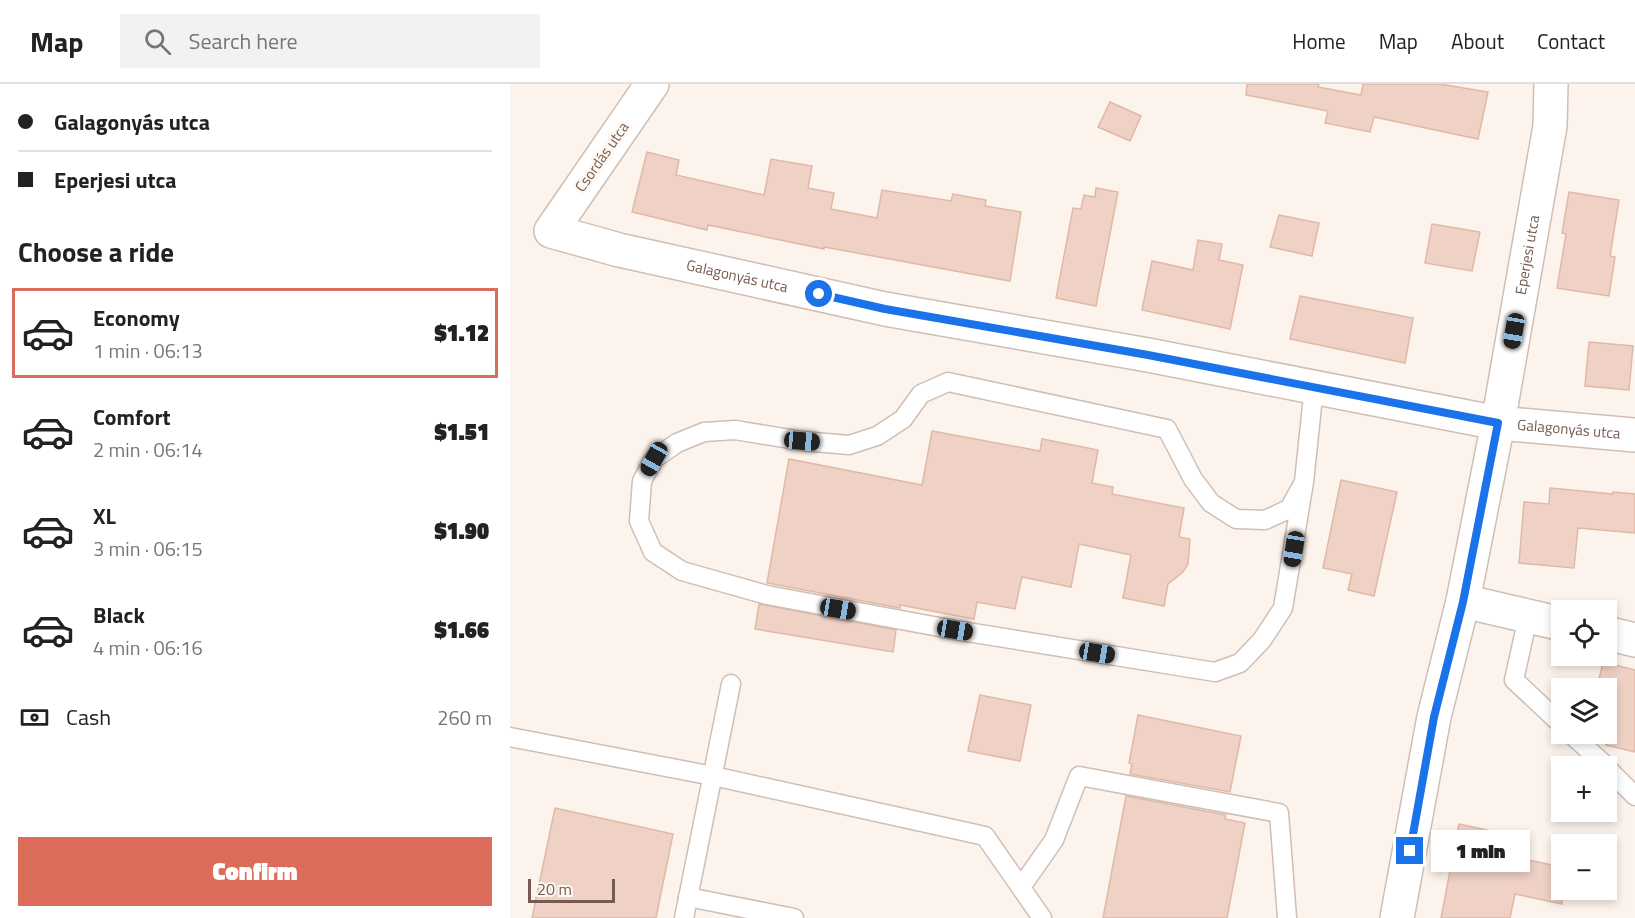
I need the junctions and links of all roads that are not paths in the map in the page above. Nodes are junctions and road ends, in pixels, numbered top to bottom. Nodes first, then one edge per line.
1 (652, 84) edge
2 (1551, 84) edge
3 (551, 231) joint
4 (1314, 387) junction
5 (1498, 423) junction
6 (1635, 435) edge
7 (1304, 482) junction
8 (1463, 602) junction
9 (1528, 616) junction
10 (1551, 621) edge
11 (1617, 636) edge
12 (1635, 640) edge
13 (731, 684) dead end
14 (1551, 714) edge
15 (510, 737) edge
16 (1582, 744) edge
17 (1594, 756) edge
18 (713, 776) junction
19 (1617, 778) edge
20 (1635, 796) edge
21 (1020, 887) junction
22 (688, 897) junction
23 (684, 918) edge
24 (794, 918) edge
25 (1042, 918) edge
26 (1287, 918) edge
27 (1397, 918) edge

1 - 3 street, Csordás utca
2 - 5 street, Eperjesi utca
3 - 4 street, Galagonyás utca
4 - 5 street, Galagonyás utca
4 - 7 lane
5 - 6 street, Galagonyás utca
5 - 8 street, Eperjesi utca
7 - 7 lane
8 - 9 street
8 - 27 street, Eperjesi utca
9 - 10 street
9 - 14 lane
11 - 12 street
13 - 18 lane
15 - 18 lane
16 - 17 lane
18 - 21 lane
18 - 22 lane
19 - 20 lane
21 - 25 lane
21 - 26 lane
22 - 23 lane
22 - 24 lane

